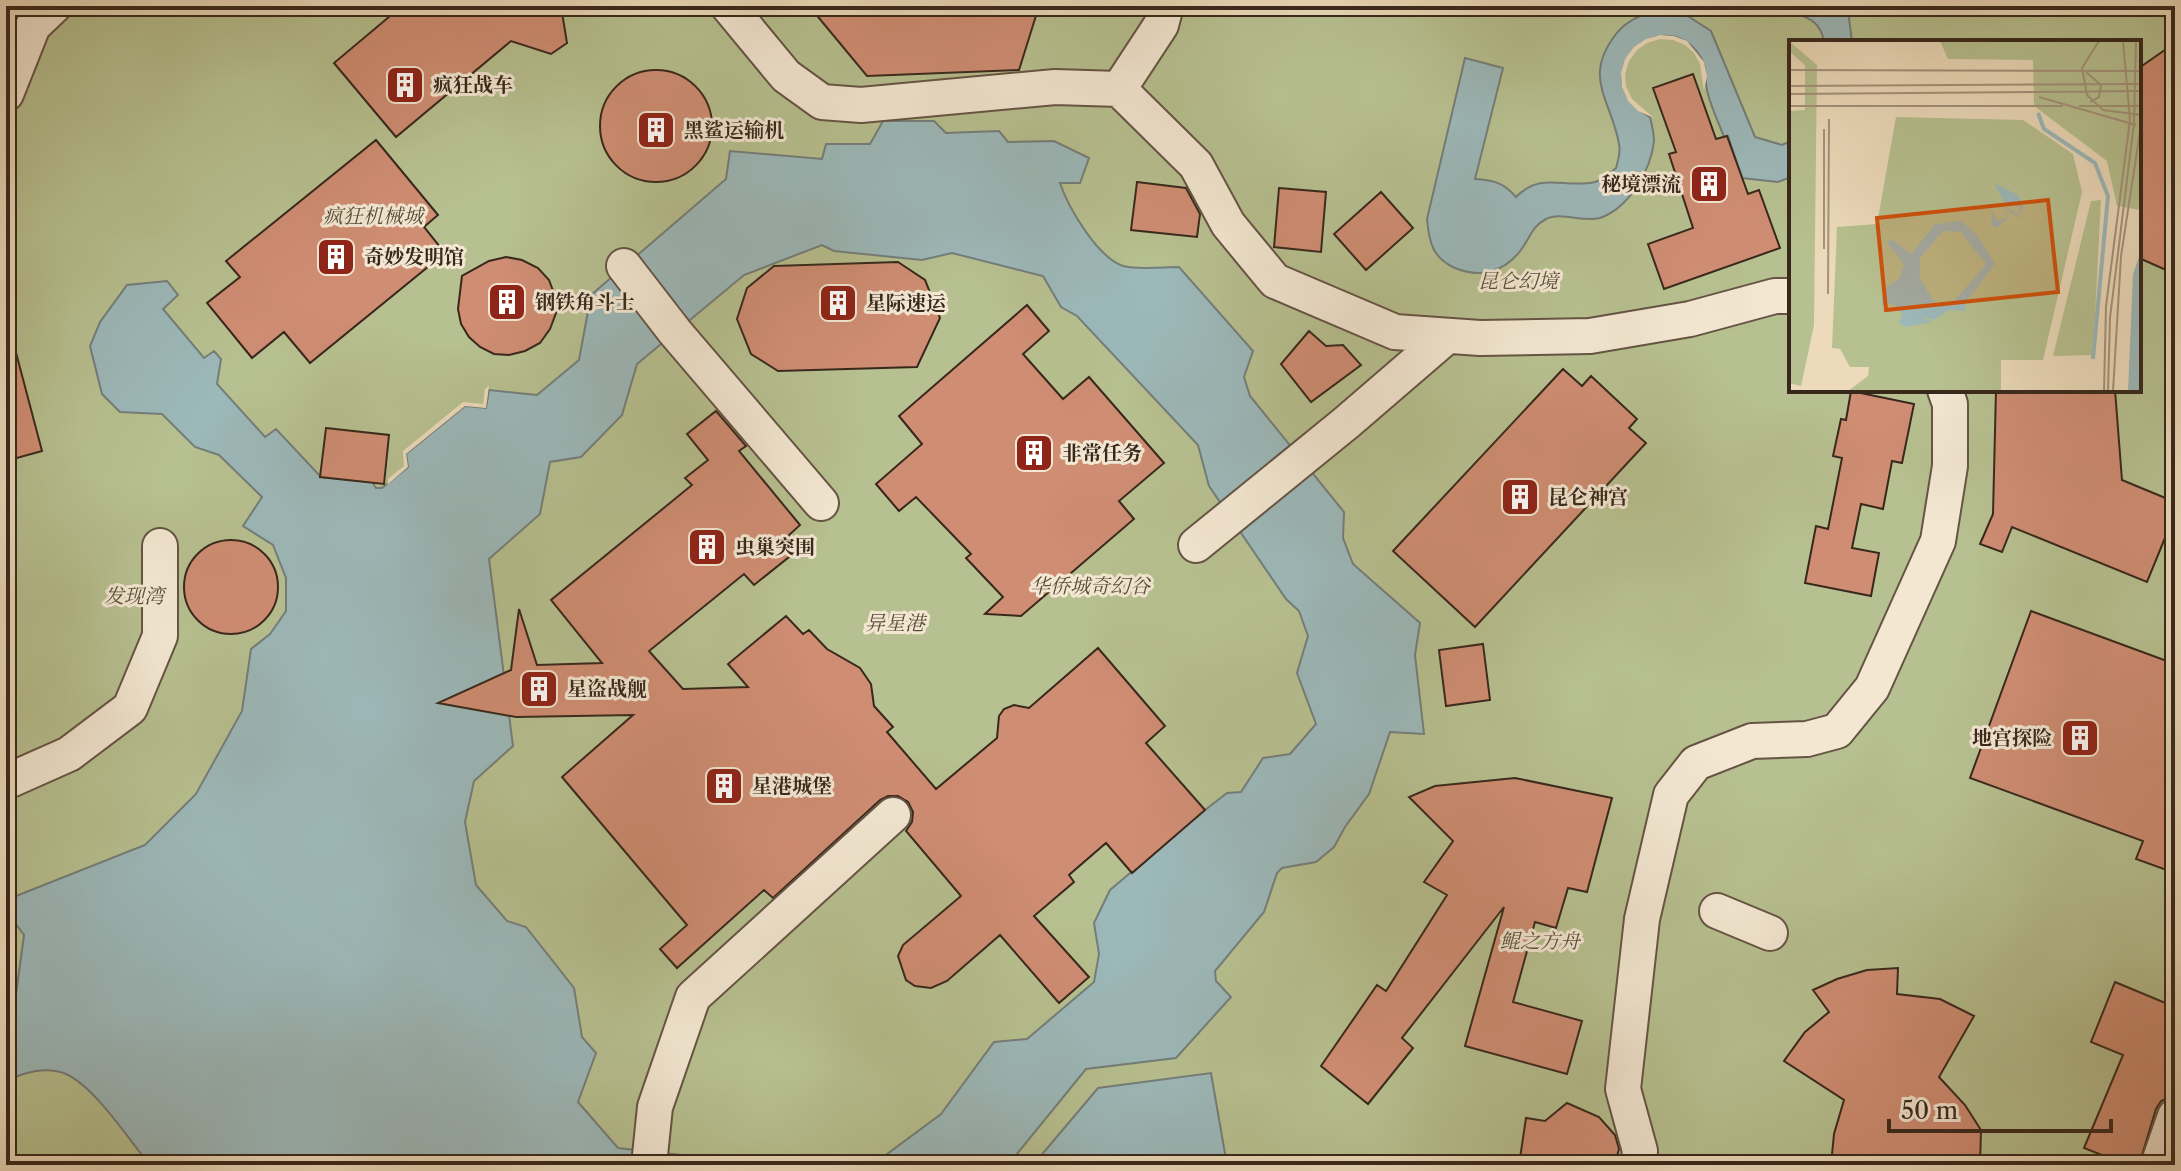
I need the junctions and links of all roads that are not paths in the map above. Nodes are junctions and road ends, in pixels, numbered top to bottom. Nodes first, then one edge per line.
1 (54, 6) edge
2 (728, 6) edge
3 (1166, 6) edge
4 (1119, 89) junction
5 (6, 94) edge
6 (624, 266) dead end
7 (1789, 296) edge
8 (1447, 336) junction
9 (1946, 392) edge
10 (821, 503) dead end
11 (1196, 545) dead end
12 (160, 546) dead end
13 (6, 782) edge
14 (893, 815) dead end
15 (1717, 911) dead end
16 (1770, 933) dead end
17 (2175, 1116) edge
18 (649, 1165) edge
19 (1638, 1165) edge
20 (2158, 1165) edge

1 - 5 street
2 - 4 street
3 - 4 street
4 - 8 street
6 - 10 street
7 - 8 street
8 - 11 street
9 - 19 street
12 - 13 street
14 - 18 street
15 - 16 street
17 - 20 street

